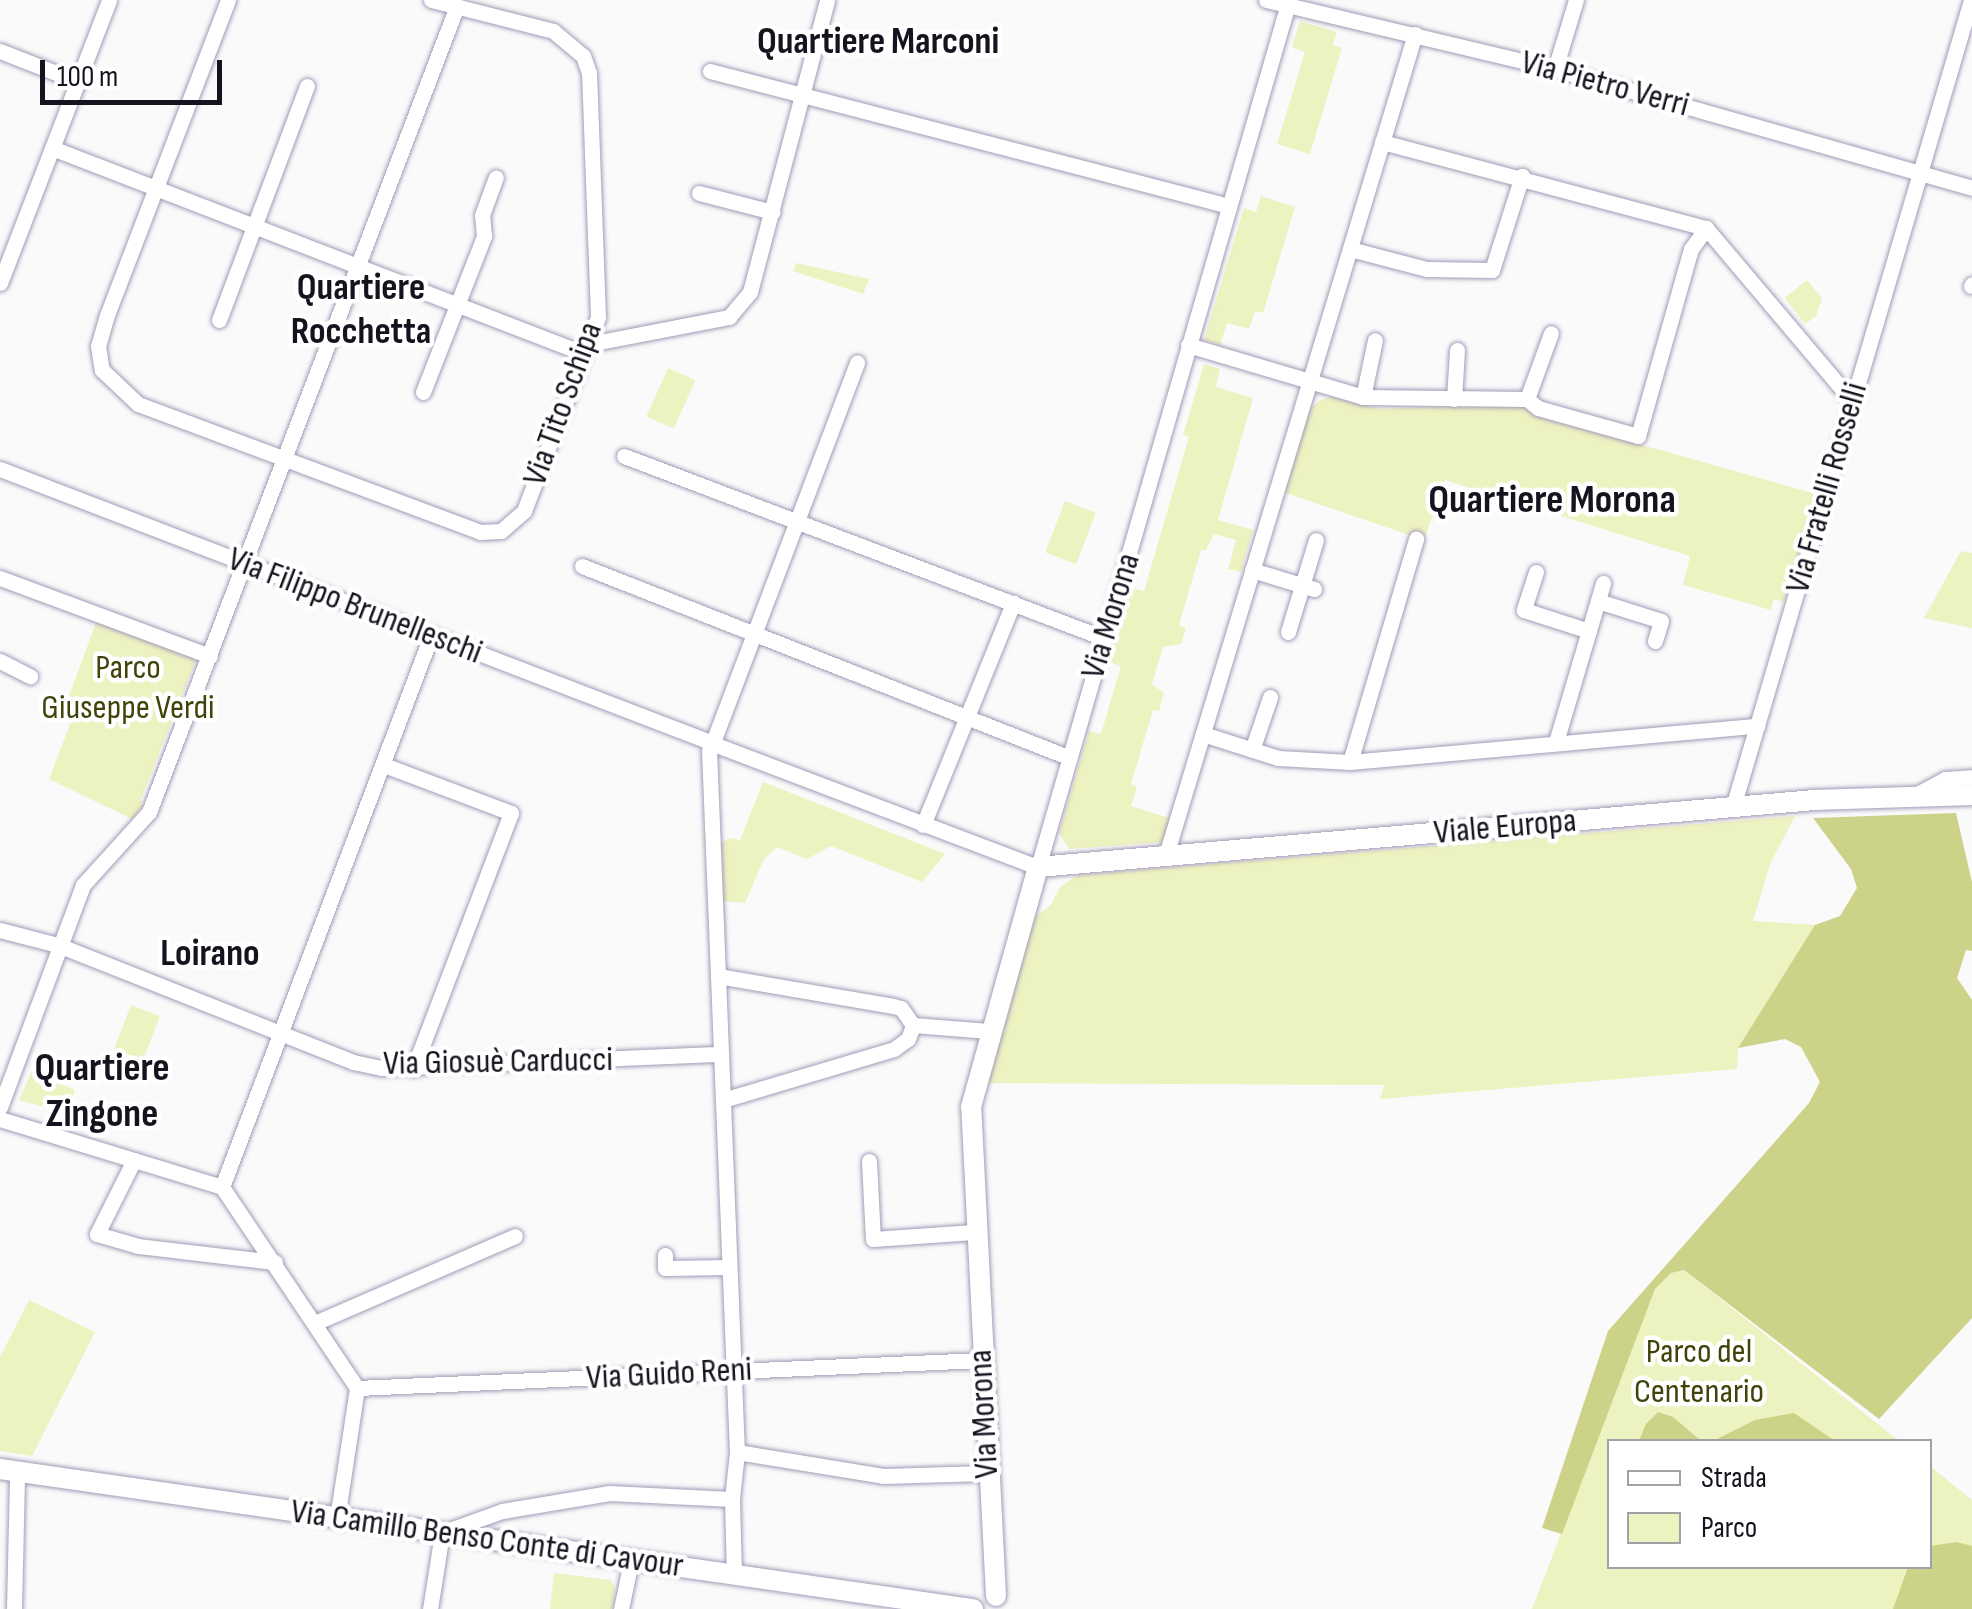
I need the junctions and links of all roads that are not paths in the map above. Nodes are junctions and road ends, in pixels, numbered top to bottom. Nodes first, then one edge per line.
1 (109, 0) edge
2 (228, 0) edge
3 (431, 0) edge
4 (827, 0) edge
5 (1266, 0) edge
6 (1576, 0) edge
7 (1971, 0) edge
8 (1288, 3) edge
9 (457, 6) junction
10 (1415, 34) junction
11 (0, 51) edge
12 (1555, 70) junction
13 (710, 71) dead end
14 (79, 82) junction
15 (307, 86) dead end
16 (802, 95) junction
17 (1382, 142) junction
18 (52, 148) junction
19 (1920, 170) junction
20 (1522, 176) junction
21 (496, 177) dead end
22 (1972, 188) edge
23 (158, 189) junction
24 (699, 193) dead end
25 (1229, 206) junction
26 (773, 212) junction
27 (254, 226) junction
28 (1706, 228) junction
29 (1350, 249) junction
30 (359, 267) junction
31 (0, 283) edge
32 (458, 305) junction
33 (219, 320) dead end
34 (1551, 333) dead end
35 (1375, 340) dead end
36 (1188, 345) junction
37 (587, 349) junction
38 (1457, 350) dead end
39 (857, 362) dead end
40 (1309, 383) junction
41 (424, 392) dead end
42 (1363, 398) junction
43 (1454, 399) junction
44 (1527, 399) junction
45 (1852, 402) junction
46 (624, 456) dead end
47 (286, 459) junction
48 (0, 468) edge
49 (796, 522) junction
50 (1416, 538) dead end
51 (1316, 540) dead end
52 (247, 564) junction
53 (582, 566) dead end
54 (1252, 570) junction
55 (1536, 572) dead end
56 (0, 578) edge
57 (1603, 583) dead end
58 (1308, 587) junction
59 (1598, 602) junction
60 (1012, 604) junction
61 (1589, 631) junction
62 (1288, 632) dead end
63 (754, 633) junction
64 (1104, 638) junction
65 (1655, 641) dead end
66 (428, 643) junction
67 (210, 656) junction
68 (0, 660) edge
69 (30, 676) dead end
70 (1270, 696) dead end
71 (966, 718) junction
72 (1757, 726) junction
73 (1203, 734) junction
74 (1556, 742) junction
75 (712, 745) junction
76 (1252, 750) junction
77 (1068, 757) junction
78 (1350, 762) junction
79 (384, 765) junction
80 (1972, 776) edge
81 (1972, 795) edge
82 (1913, 796) junction
83 (1733, 807) junction
84 (923, 825) junction
85 (1166, 855) junction
86 (1038, 866) junction
87 (0, 930) edge
88 (58, 945) junction
89 (718, 976) junction
90 (913, 1024) junction
91 (989, 1031) junction
92 (282, 1035) junction
93 (721, 1054) junction
94 (412, 1069) junction
95 (722, 1100) junction
96 (0, 1108) edge
97 (0, 1119) edge
98 (134, 1160) junction
99 (869, 1160) dead end
100 (222, 1187) junction
101 (974, 1232) junction
102 (515, 1236) dead end
103 (665, 1255) dead end
104 (276, 1262) junction
105 (730, 1267) junction
106 (315, 1323) junction
107 (981, 1360) junction
108 (734, 1370) junction
109 (358, 1388) junction
110 (737, 1452) junction
111 (9, 1470) edge
112 (986, 1473) junction
113 (732, 1499) junction
114 (337, 1518) junction
115 (442, 1532) junction
116 (630, 1561) junction
117 (734, 1574) junction
118 (874, 1602) edge
119 (998, 1605) edge
120 (14, 1609) edge
121 (430, 1609) edge
122 (621, 1609) edge
123 (974, 1609) edge

1 - 14 street
2 - 23 street
3 - 9 street, Via Tito Schipa
4 - 16 street
5 - 8 street, Via Pietro Verri
6 - 12 street
7 - 19 street, Via Fratelli Rosselli
8 - 10 street, Via Pietro Verri
8 - 25 street, Via Morona
9 - 30 street
9 - 37 street, Via Tito Schipa
10 - 12 street, Via Pietro Verri
10 - 17 street
11 - 14 street
12 - 19 street, Via Pietro Verri
13 - 16 street
14 - 18 street
15 - 27 street
16 - 25 street
16 - 26 street
17 - 20 street
17 - 29 street
18 - 23 street
18 - 31 street
19 - 22 street
19 - 45 street, Via Fratelli Rosselli
20 - 28 street
20 - 29 street
21 - 32 street
23 - 27 street
23 - 47 street, Via Tito Schipa
24 - 26 street
25 - 36 street, Via Morona
26 - 37 street
27 - 30 street
27 - 33 street
28 - 44 street
28 - 45 street
29 - 40 street
30 - 32 street
30 - 47 street
32 - 37 street
32 - 41 street
34 - 44 street
35 - 42 street
36 - 40 street
36 - 64 street, Via Morona
37 - 47 street, Via Tito Schipa
38 - 43 street
39 - 49 street
40 - 42 street
40 - 54 street
42 - 43 street
43 - 44 street
45 - 72 street, Via Fratelli Rosselli
46 - 49 street
47 - 52 street
48 - 52 street, Via Filippo Brunelleschi
49 - 60 street
49 - 63 street
50 - 78 street
51 - 58 street
52 - 66 street, Via Filippo Brunelleschi
52 - 67 street
53 - 63 street
54 - 58 street
54 - 73 street
55 - 61 street
56 - 67 street
57 - 59 street
58 - 62 street
59 - 61 street
59 - 65 street
60 - 64 street
60 - 71 street
61 - 74 street
63 - 71 street
63 - 75 street
64 - 77 street, Via Morona
66 - 75 street, Via Filippo Brunelleschi
66 - 79 street
67 - 88 street
68 - 69 street
70 - 76 street
71 - 77 street
71 - 84 street
72 - 74 street
72 - 83 street, Via Fratelli Rosselli
73 - 76 street
73 - 85 street
74 - 78 street
75 - 84 street, Via Filippo Brunelleschi
75 - 89 street
76 - 78 street
77 - 86 street, Via Morona
79 - 92 street
79 - 94 street
80 - 82 street
81 - 82 main road, Viale Europa
82 - 83 main road, Viale Europa
83 - 85 main road, Viale Europa
84 - 86 street, Via Filippo Brunelleschi
85 - 86 main road, Viale Europa
86 - 91 main road, Via Morona
87 - 88 street, Via Giosuè Carducci
88 - 92 street, Via Giosuè Carducci
88 - 96 street
89 - 90 street
89 - 93 street
90 - 91 street
90 - 95 street
91 - 101 main road, Via Morona
92 - 94 street, Via Giosuè Carducci
92 - 100 street
93 - 94 street, Via Giosuè Carducci
93 - 95 street
95 - 105 street
97 - 98 street
98 - 100 street
98 - 104 street
99 - 101 street
100 - 104 street
101 - 107 main road, Via Morona
102 - 106 street
103 - 105 street
104 - 106 street
105 - 108 street
106 - 109 street
107 - 108 street, Via Guido Reni
107 - 112 main road, Via Morona
108 - 109 street, Via Guido Reni
108 - 110 street
109 - 114 street
110 - 112 street
110 - 113 street
111 - 114 main road, Via Camillo Benso Conte di Cavour
111 - 120 street
112 - 119 main road, Via Morona
113 - 115 street
113 - 117 street
114 - 115 main road, Via Camillo Benso Conte di Cavour
115 - 116 main road, Via Camillo Benso Conte di Cavour
115 - 121 street
116 - 117 main road, Via Camillo Benso Conte di Cavour
116 - 122 street
117 - 118 main road, Via Camillo Benso Conte di Cavour
118 - 123 main road, Via Camillo Benso Conte di Cavour

